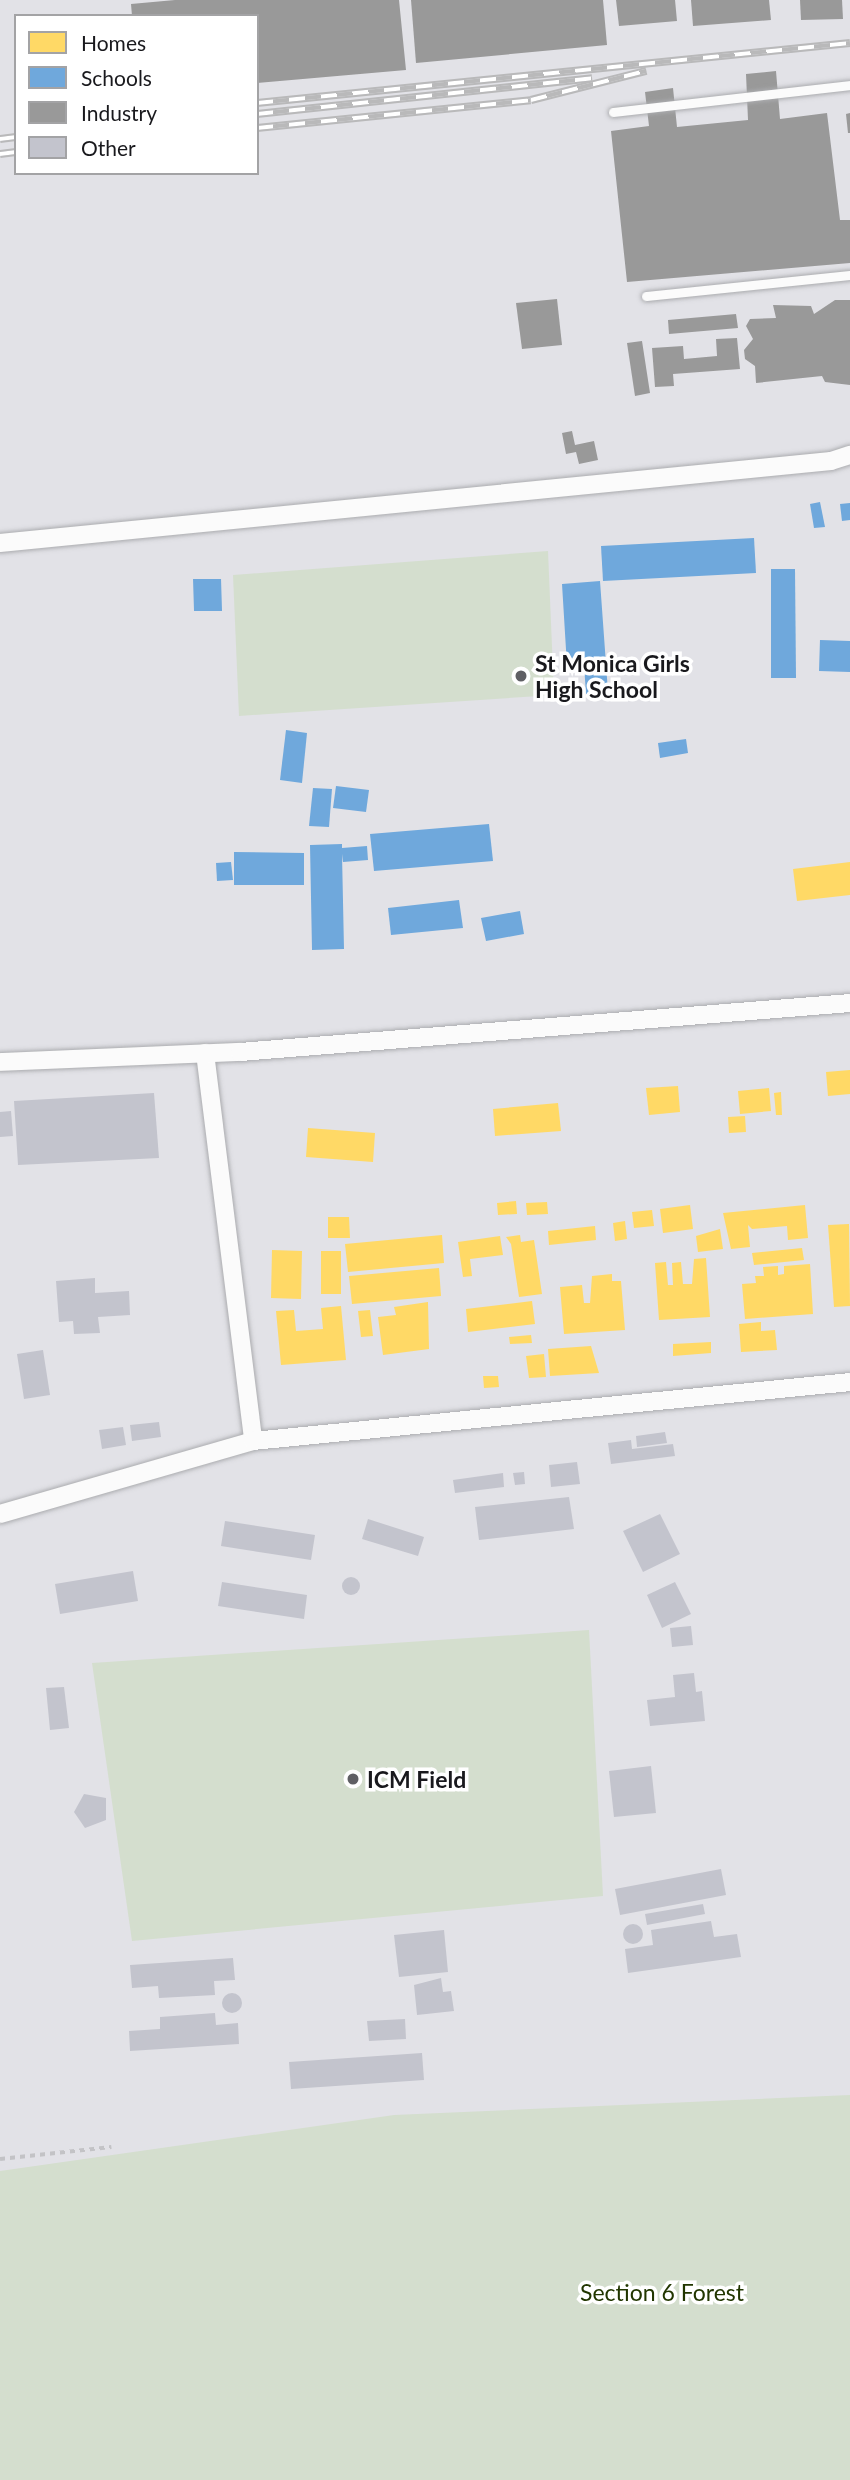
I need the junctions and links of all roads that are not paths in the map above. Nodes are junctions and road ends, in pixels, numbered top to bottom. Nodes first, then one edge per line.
1 (850, 85) edge
2 (613, 112) dead end
3 (850, 275) edge
4 (646, 296) dead end
5 (850, 455) edge
6 (0, 543) edge
7 (850, 1003) edge
8 (205, 1053) junction
9 (0, 1062) edge
10 (850, 1382) edge
11 (253, 1441) junction
12 (0, 1514) edge

1 - 2 lane
3 - 4 lane
5 - 6 street
7 - 8 street
8 - 9 street
8 - 11 street
10 - 11 street
11 - 12 street

